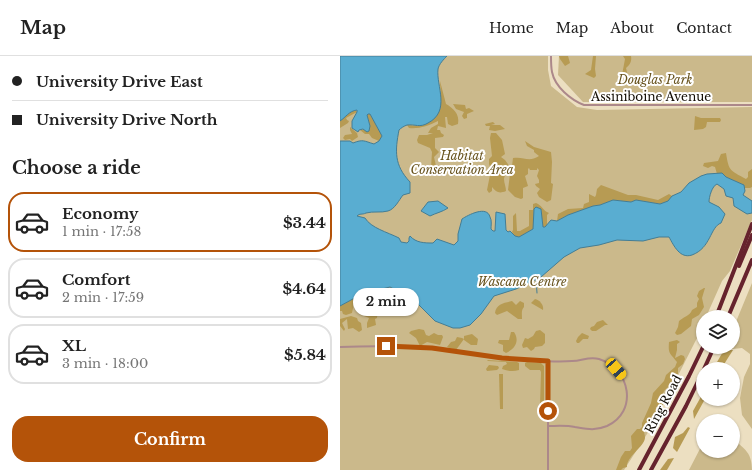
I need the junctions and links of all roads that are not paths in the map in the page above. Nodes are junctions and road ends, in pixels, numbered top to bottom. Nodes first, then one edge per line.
1 (551, 56) edge
2 (752, 105) edge
3 (752, 224) edge
4 (752, 235) edge
5 (752, 260) edge
6 (719, 310) edge
7 (719, 310) edge
8 (731, 310) edge
9 (340, 346) edge
10 (700, 354) edge
11 (548, 361) junction
12 (696, 386) edge
13 (548, 426) junction
14 (548, 470) edge
15 (639, 470) edge
16 (651, 470) edge

1 - 2 street, Assiniboine Avenue
3 - 6 highway
4 - 7 highway
5 - 8 highway
9 - 11 street
10 - 15 highway, Ring Road
11 - 13 street
11 - 13 street
12 - 16 highway, Ring Road
13 - 14 street

